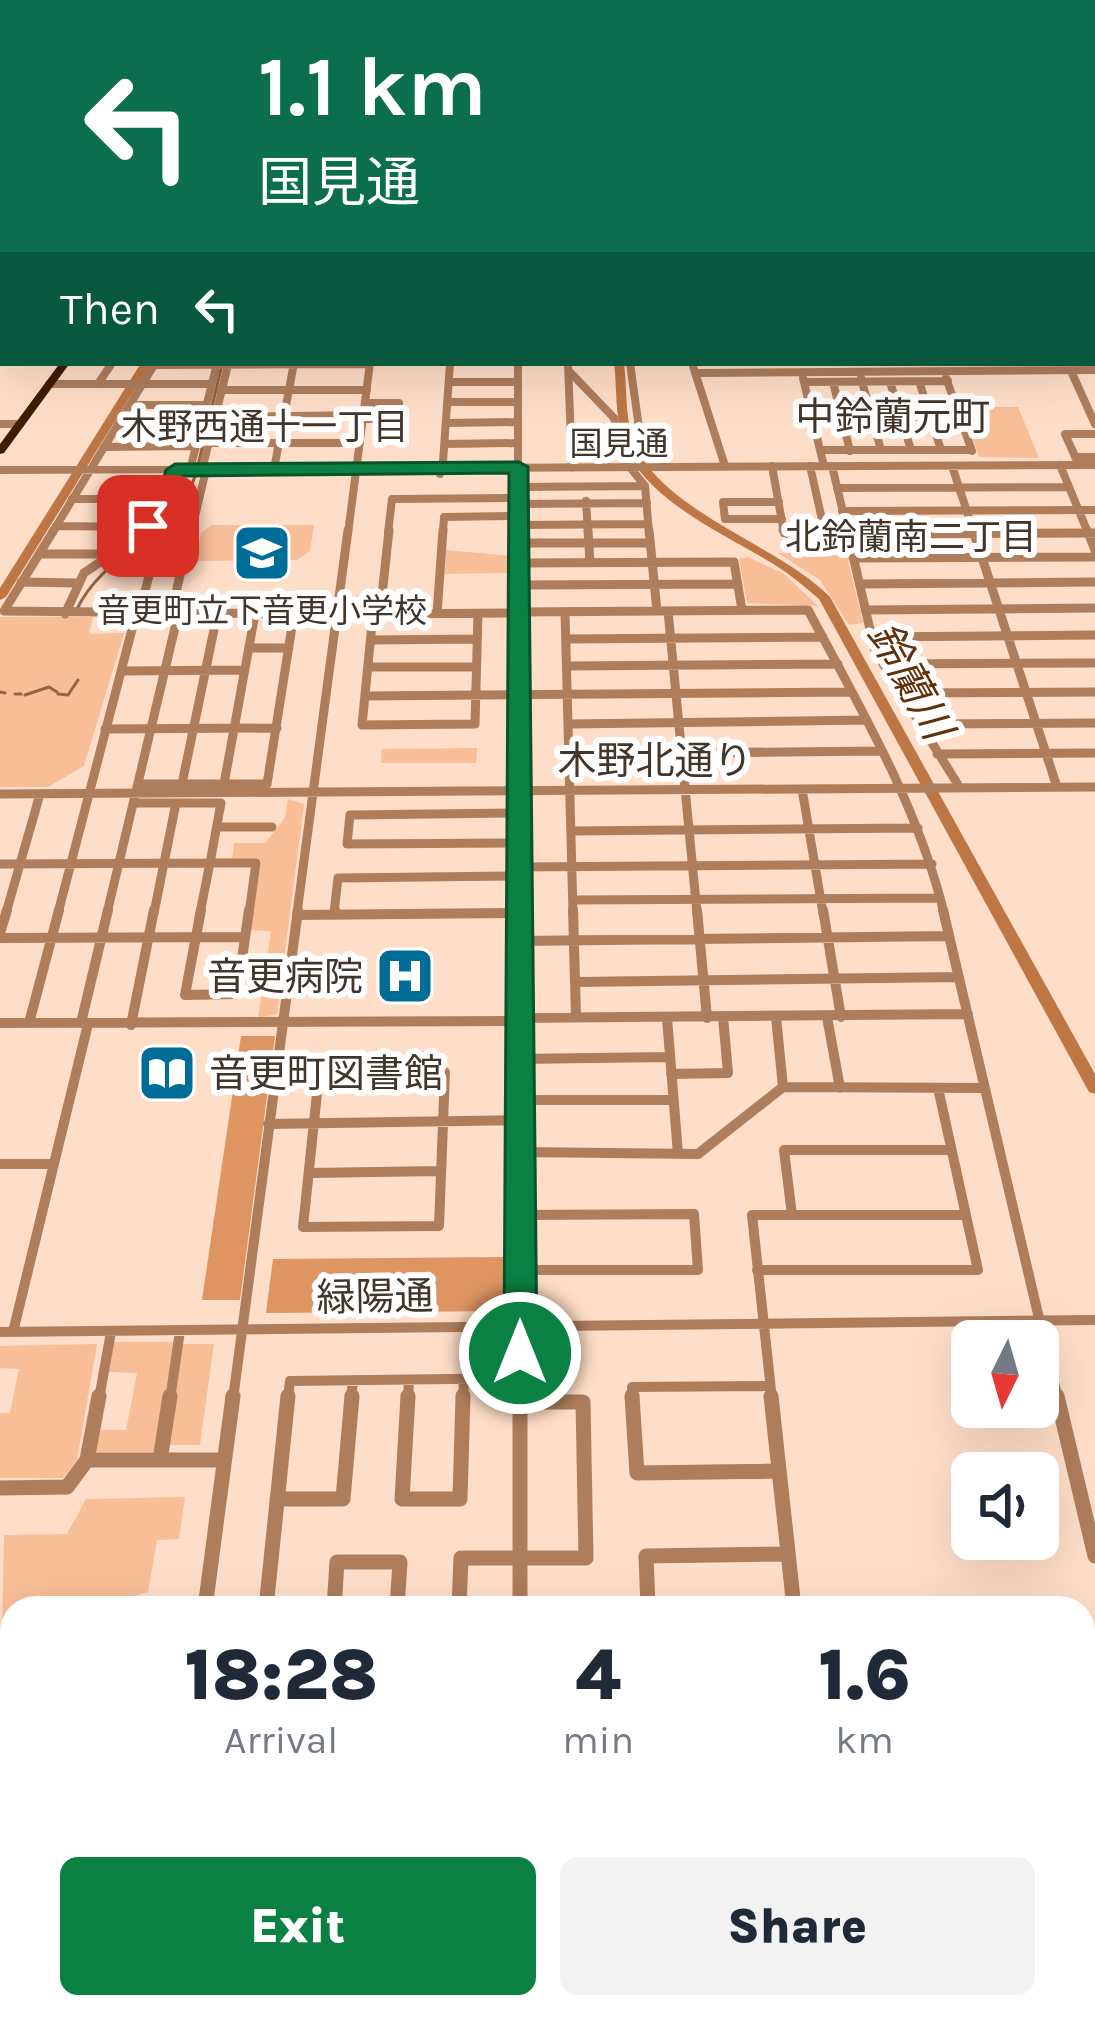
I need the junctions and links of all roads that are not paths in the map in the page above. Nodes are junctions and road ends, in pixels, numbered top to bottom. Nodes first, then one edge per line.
1 (63, 366) edge
2 (110, 366) edge
3 (152, 366) edge
4 (216, 366) edge
5 (227, 366) edge
6 (294, 366) edge
7 (370, 366) edge
8 (450, 366) edge
9 (518, 366) edge
10 (630, 366) edge
11 (568, 367) edge
12 (880, 367) edge
13 (929, 367) edge
14 (981, 367) edge
15 (1033, 367) edge
16 (694, 368) edge
17 (1087, 368) edge
18 (1072, 370) junction
19 (946, 376) junction
20 (803, 377) junction
21 (860, 377) junction
22 (919, 381) junction
23 (450, 382) junction
24 (518, 382) junction
25 (833, 382) junction
26 (890, 382) junction
27 (49, 384) junction
28 (98, 384) junction
29 (135, 384) junction
30 (211, 384) junction
31 (221, 390) junction
32 (288, 390) junction
33 (448, 402) junction
34 (518, 402) junction
35 (206, 404) junction
36 (130, 405) junction
37 (365, 407) junction
38 (284, 416) junction
39 (960, 416) junction
40 (214, 417) junction
41 (812, 417) junction
42 (842, 417) junction
43 (872, 417) junction
44 (901, 417) junction
45 (930, 417) junction
46 (518, 422) junction
47 (448, 423) junction
48 (0, 424) edge
49 (20, 424) junction
50 (1095, 424) edge
51 (118, 425) junction
52 (201, 425) junction
53 (1095, 434) edge
54 (208, 443) junction
55 (279, 443) junction
56 (360, 443) junction
57 (518, 443) junction
58 (446, 444) junction
59 (195, 446) junction
60 (104, 447) junction
61 (880, 450) junction
62 (910, 450) junction
63 (941, 450) junction
64 (971, 450) junction
65 (0, 451) edge
66 (820, 451) junction
67 (850, 451) junction
68 (1077, 461) junction
69 (1095, 461) edge
70 (977, 465) junction
71 (1060, 465) junction
72 (724, 466) junction
73 (772, 466) junction
74 (811, 466) junction
75 (828, 466) junction
76 (952, 466) junction
77 (519, 467) junction
78 (572, 467) junction
79 (585, 467) junction
80 (634, 467) junction
81 (661, 467) junction
82 (274, 469) junction
83 (356, 469) junction
84 (0, 470) edge
85 (87, 470) junction
86 (175, 470) junction
87 (190, 470) junction
88 (204, 470) junction
89 (645, 486) junction
90 (586, 487) junction
91 (1069, 487) junction
92 (837, 488) junction
93 (959, 488) junction
94 (167, 499) junction
95 (438, 499) junction
96 (72, 500) junction
97 (198, 500) junction
98 (778, 502) junction
99 (586, 503) junction
100 (647, 503) junction
101 (518, 506) junction
102 (966, 510) junction
103 (1078, 510) junction
104 (1095, 510) edge
105 (842, 511) junction
106 (782, 519) junction
107 (649, 524) junction
108 (588, 525) junction
109 (56, 526) junction
110 (151, 527) junction
111 (974, 533) junction
112 (1091, 533) edge
113 (848, 537) junction
114 (826, 540) junction
115 (518, 543) junction
116 (589, 543) junction
117 (650, 543) junction
118 (40, 554) junction
119 (110, 554) junction
120 (1095, 554) edge
121 (982, 558) junction
122 (853, 559) junction
123 (590, 562) junction
124 (652, 562) junction
125 (518, 563) junction
126 (21, 582) junction
127 (1095, 582) edge
128 (77, 583) junction
129 (990, 583) junction
130 (655, 584) junction
131 (737, 584) junction
132 (860, 584) junction
133 (518, 585) junction
134 (1095, 608) edge
135 (999, 609) junction
136 (742, 610) junction
137 (865, 610) junction
138 (565, 611) junction
139 (662, 611) junction
140 (518, 613) junction
141 (65, 614) junction
142 (255, 614) junction
143 (380, 614) junction
144 (437, 614) junction
145 (478, 614) junction
146 (137, 615) junction
147 (178, 615) junction
148 (217, 615) junction
149 (1007, 635) junction
150 (1095, 635) edge
151 (823, 637) junction
152 (872, 637) junction
153 (477, 639) junction
154 (566, 639) junction
155 (671, 639) junction
156 (370, 640) junction
157 (289, 647) junction
158 (249, 648) junction
159 (1095, 663) edge
160 (838, 664) junction
161 (883, 664) junction
162 (1017, 664) junction
163 (674, 665) junction
164 (567, 666) junction
165 (476, 667) junction
166 (368, 668) junction
167 (164, 670) junction
168 (206, 670) junction
169 (245, 670) junction
170 (121, 671) junction
171 (852, 692) junction
172 (1095, 692) edge
173 (1026, 693) junction
174 (676, 694) junction
175 (900, 694) junction
176 (476, 695) junction
177 (518, 695) junction
178 (567, 695) junction
179 (365, 696) junction
180 (867, 720) junction
181 (679, 723) junction
182 (1095, 723) edge
183 (568, 724) junction
184 (917, 724) junction
185 (1036, 724) junction
186 (194, 728) junction
187 (235, 728) junction
188 (277, 728) junction
189 (105, 729) junction
190 (150, 729) junction
191 (881, 751) junction
192 (682, 753) junction
193 (1046, 753) junction
194 (1095, 753) edge
195 (569, 754) junction
196 (937, 754) junction
197 (182, 784) junction
198 (224, 784) junction
199 (1058, 787) junction
200 (1095, 787) edge
201 (898, 788) junction
202 (960, 788) junction
203 (802, 789) junction
204 (570, 790) junction
205 (686, 790) junction
206 (518, 791) junction
207 (313, 792) junction
208 (0, 794) edge
209 (40, 794) junction
210 (88, 794) junction
211 (136, 794) junction
212 (176, 803) junction
213 (518, 813) junction
214 (217, 827) junction
215 (272, 827) dead end
216 (918, 828) junction
217 (809, 829) junction
218 (690, 830) junction
219 (571, 831) junction
220 (518, 843) junction
221 (211, 862) junction
222 (119, 863) junction
223 (165, 863) junction
224 (0, 864) edge
225 (21, 864) junction
226 (71, 864) junction
227 (932, 864) junction
228 (693, 866) junction
229 (815, 866) junction
230 (572, 867) junction
231 (517, 872) junction
232 (940, 898) junction
233 (573, 900) junction
234 (821, 900) junction
235 (695, 901) junction
236 (517, 913) junction
237 (297, 915) junction
238 (334, 915) junction
239 (0, 935) edge
240 (949, 936) junction
241 (195, 937) junction
242 (245, 937) junction
243 (51, 938) junction
244 (102, 938) junction
245 (149, 938) junction
246 (827, 938) junction
247 (699, 939) junction
248 (517, 940) junction
249 (574, 940) junction
250 (959, 977) junction
251 (835, 979) junction
252 (703, 981) junction
253 (575, 982) junction
254 (968, 1014) junction
255 (576, 1017) junction
256 (776, 1017) junction
257 (834, 1017) junction
258 (667, 1018) junction
259 (706, 1018) junction
260 (723, 1018) junction
261 (516, 1020) junction
262 (0, 1023) edge
263 (29, 1023) junction
264 (85, 1023) junction
265 (283, 1023) junction
266 (131, 1025) junction
267 (670, 1057) junction
268 (518, 1059) junction
269 (671, 1073) junction
270 (784, 1087) junction
271 (840, 1088) junction
272 (938, 1088) junction
273 (984, 1088) junction
274 (518, 1100) junction
275 (674, 1100) junction
276 (519, 1120) junction
277 (443, 1121) junction
278 (314, 1123) junction
279 (268, 1124) junction
280 (951, 1150) junction
281 (521, 1152) junction
282 (677, 1154) junction
283 (53, 1164) junction
284 (0, 1165) edge
285 (441, 1171) junction
286 (309, 1173) junction
287 (521, 1215) junction
288 (792, 1215) junction
289 (965, 1215) junction
290 (520, 1270) junction
291 (757, 1270) junction
292 (1039, 1319) junction
293 (1095, 1320) edge
294 (763, 1323) junction
295 (520, 1328) junction
296 (242, 1330) junction
297 (180, 1331) junction
298 (6, 1332) edge
299 (111, 1332) junction
300 (521, 1378) junction
301 (464, 1379) junction
302 (409, 1380) junction
303 (353, 1381) junction
304 (770, 1386) junction
305 (521, 1402) junction
306 (87, 1460) junction
307 (160, 1460) junction
308 (224, 1460) junction
309 (779, 1471) junction
310 (0, 1488) edge
311 (278, 1499) junction
312 (788, 1554) junction
313 (1095, 1556) edge
314 (520, 1558) junction
315 (207, 1596) edge
316 (267, 1596) edge
317 (335, 1596) edge
318 (398, 1596) edge
319 (459, 1596) edge
320 (520, 1596) edge
321 (648, 1596) edge
322 (793, 1596) edge

1 - 27 highway
2 - 28 street
3 - 29 street
4 - 30 street
5 - 31 street
6 - 32 street
7 - 37 street
8 - 23 street
9 - 24 street
10 - 81 street
11 - 78 street
11 - 80 street
12 - 13 street
12 - 21 street
13 - 19 street
14 - 15 street
14 - 19 street
15 - 18 street
16 - 20 street
16 - 72 street
17 - 18 street
18 - 50 street
19 - 22 street
19 - 39 street
20 - 21 street
20 - 25 street
20 - 41 street
21 - 25 street
21 - 26 street
21 - 43 street
22 - 26 street
22 - 45 street
23 - 24 street
23 - 33 street
24 - 34 street
25 - 42 street
26 - 44 street
27 - 28 street
27 - 49 highway
28 - 29 street
29 - 30 street
29 - 36 street
30 - 35 street
31 - 32 street
31 - 40 street
32 - 37 street
32 - 38 street
33 - 34 street
33 - 47 street
34 - 46 street
35 - 36 street
35 - 52 street
36 - 51 street
37 - 38 street
37 - 56 street
38 - 40 street
38 - 55 street
39 - 45 street
39 - 64 street
40 - 54 street
41 - 42 street
41 - 66 street
42 - 43 street
42 - 67 street
43 - 61 street
44 - 45 street
44 - 62 street
45 - 63 street
46 - 47 street
46 - 57 street
47 - 58 street
48 - 49 street
49 - 65 highway
51 - 52 street
51 - 60 street
52 - 59 street
53 - 68 street
54 - 55 street
54 - 88 street
55 - 56 street
55 - 82 street
56 - 83 street
57 - 58 street
57 - 77 street
58 - 95 street, bridge
59 - 60 street
59 - 87 street
60 - 85 street
61 - 62 street
61 - 67 street
62 - 63 street
63 - 64 street
64 - 70 street
66 - 67 street
66 - 75 street
68 - 69 street, 国見通
68 - 71 street, 国見通
70 - 71 street, 国見通
70 - 76 street, 国見通
71 - 91 street
72 - 73 street, 国見通
72 - 81 street, 国見通
73 - 74 street, 国見通
73 - 98 street
74 - 75 street, 国見通
74 - 114 street
75 - 76 street, 国見通
75 - 92 street
76 - 93 street
77 - 78 street, 国見通
77 - 83 street, 国見通
77 - 101 street
78 - 79 street, 国見通
79 - 80 street, 国見通
79 - 90 street
80 - 81 street, 国見通
80 - 89 street
82 - 83 street, 国見通
82 - 88 street, 国見通
83 - 207 street
84 - 85 street, 国見通
85 - 86 street, 国見通
85 - 96 street
86 - 87 street, 国見通
86 - 94 street
87 - 88 street, 国見通
88 - 97 street
89 - 90 street
89 - 100 street
90 - 99 street
90 - 101 street
91 - 93 street
91 - 103 street
92 - 93 street
92 - 105 street
93 - 102 street
94 - 96 street
94 - 110 street
95 - 101 street
95 - 143 street
96 - 109 street
97 - 146 street
97 - 147 street
98 - 106 street
98 - 106 street
99 - 100 street
99 - 101 street
99 - 108 street
100 - 107 street
101 - 108 street
101 - 115 street
101 - 144 street
102 - 103 street
102 - 105 street
102 - 111 street
103 - 104 street
103 - 112 street
105 - 113 street
106 - 114 street
107 - 108 street
107 - 117 street
108 - 116 street
109 - 110 street
109 - 118 street
110 - 119 street
111 - 112 street
111 - 113 street
111 - 121 street
112 - 120 street
113 - 114 street
113 - 122 street
115 - 116 street
115 - 125 street
116 - 117 street
116 - 123 street
117 - 124 street
118 - 119 street
118 - 126 street
119 - 128 street
120 - 121 street
121 - 122 street
121 - 129 street
122 - 132 street
123 - 124 street
123 - 125 street
124 - 130 street
124 - 131 street
125 - 133 street
126 - 128 street
126 - 141 street
127 - 129 street
128 - 141 street
129 - 132 street
129 - 135 street
130 - 131 street
130 - 133 street
130 - 139 street
131 - 136 street
132 - 137 street
133 - 140 street
134 - 135 street
135 - 137 street
135 - 149 street
136 - 139 street
136 - 151 street
137 - 152 street
138 - 139 street
138 - 140 street
138 - 154 street
139 - 155 street
140 - 145 street
140 - 177 street
141 - 146 street
142 - 148 street
142 - 157 street
142 - 158 street
143 - 144 street
143 - 156 street
144 - 145 street
145 - 153 street
146 - 147 street
146 - 170 street
147 - 148 street
147 - 167 street
148 - 168 street
149 - 150 street
149 - 152 street
149 - 162 street
151 - 155 street
151 - 160 street
152 - 161 street
153 - 156 street
153 - 165 street
154 - 155 street
154 - 164 street
155 - 163 street
156 - 166 street
157 - 158 street
157 - 188 street
158 - 169 street
159 - 162 street
160 - 163 street
160 - 171 street
161 - 162 street
161 - 175 street
162 - 173 street
163 - 164 street
163 - 174 street
164 - 178 street
165 - 166 street
165 - 176 street
166 - 179 street
167 - 168 street
167 - 170 street
167 - 190 street
168 - 169 street
168 - 186 street
169 - 187 street
170 - 189 street
171 - 174 street
171 - 180 street
172 - 173 street
173 - 175 street
173 - 185 street
174 - 178 street
174 - 181 street
175 - 184 street
176 - 177 street
176 - 179 street
176 - 179 street
177 - 178 street
177 - 206 street
178 - 183 street
180 - 181 street
180 - 191 street
181 - 183 street
181 - 192 street
182 - 185 street
183 - 195 street
184 - 185 street
184 - 196 street
185 - 193 street
186 - 187 street
186 - 190 street
186 - 197 street
187 - 188 street
187 - 198 street
188 - 198 street
189 - 190 street
189 - 210 street
190 - 211 street
191 - 192 street
191 - 201 street
192 - 195 street
192 - 205 street
193 - 194 street
193 - 196 street
193 - 199 street
195 - 204 street
196 - 202 street
197 - 198 street
197 - 211 street
199 - 200 street, 木野北通り
199 - 202 street, 木野北通り
201 - 202 street, 木野北通り
201 - 203 street, 木野北通り
201 - 216 street
203 - 205 street, 木野北通り
203 - 217 street
204 - 205 street, 木野北通り
204 - 206 street, 木野北通り
204 - 219 street
205 - 218 street
206 - 207 street, 木野北通り
206 - 213 street
207 - 211 street, 木野北通り
207 - 237 street
208 - 209 street, 木野北通り
209 - 210 street, 木野北通り
209 - 225 street
210 - 211 street, 木野北通り
210 - 226 street
211 - 212 street
211 - 222 street
212 - 214 street
212 - 223 street
213 - 220 street
213 - 220 street
214 - 215 street
214 - 221 street
216 - 217 street
216 - 227 street
217 - 218 street
217 - 229 street
218 - 219 street
218 - 228 street
219 - 230 street
220 - 231 street
221 - 223 street
221 - 241 street
221 - 242 street
222 - 223 street
222 - 226 street
222 - 244 street
223 - 245 street
224 - 225 street
225 - 226 street
225 - 239 street
226 - 243 street
227 - 229 street
227 - 232 street
228 - 229 street
228 - 230 street
228 - 235 street
229 - 234 street
230 - 231 street
230 - 233 street
231 - 236 street
231 - 238 street
232 - 234 street
232 - 240 street
233 - 235 street
233 - 249 street
234 - 235 street
234 - 246 street
235 - 247 street
236 - 238 street
236 - 248 street
237 - 238 street
237 - 265 street
239 - 243 street
240 - 246 street
240 - 250 street
241 - 242 street
241 - 242 street
241 - 245 street
243 - 244 street
243 - 263 street
244 - 245 street
244 - 264 street
245 - 266 street
246 - 247 street
246 - 251 street
247 - 249 street
247 - 252 street
248 - 249 street
248 - 261 street
249 - 253 street
250 - 251 street
250 - 254 street
251 - 252 street
251 - 257 street
252 - 253 street
252 - 259 street
253 - 255 street
254 - 257 street
254 - 273 street
255 - 258 street
255 - 261 street
256 - 257 street
256 - 260 street
256 - 270 street
257 - 271 street
258 - 259 street
258 - 267 street
259 - 260 street
260 - 269 street
261 - 265 street
261 - 268 street
262 - 263 street
263 - 264 street
264 - 266 street
264 - 283 street
265 - 266 street
265 - 279 street
267 - 268 street
267 - 269 street
268 - 274 street
269 - 275 street
270 - 271 street
270 - 282 street
271 - 272 street
272 - 273 street
272 - 280 street
273 - 292 street
274 - 275 street
274 - 276 street
275 - 282 street
276 - 277 street
276 - 281 street
277 - 278 street
277 - 278 street
277 - 285 street
278 - 279 street
278 - 286 street
279 - 296 street
280 - 288 street
280 - 289 street
281 - 282 street
281 - 287 street
283 - 284 street
283 - 298 street
285 - 286 street
285 - 286 street
287 - 290 street
287 - 290 street
288 - 289 street
288 - 291 street
289 - 291 street
290 - 295 street
291 - 294 street
292 - 293 street, 緑陽通
292 - 294 street, 緑陽通
292 - 313 street
294 - 295 street, 緑陽通
294 - 304 street
295 - 296 street, 緑陽通
295 - 300 street
296 - 297 street, 緑陽通
296 - 308 street
297 - 299 street, 緑陽通
297 - 307 street
298 - 299 street, 緑陽通
299 - 306 street
300 - 301 street
300 - 305 street
301 - 302 street
301 - 302 street
302 - 303 street
303 - 311 street
303 - 311 street
304 - 309 street
304 - 309 street
305 - 314 street
305 - 314 street
306 - 307 street
306 - 310 street
307 - 308 street
308 - 315 street
309 - 312 street
311 - 316 street
312 - 321 street
312 - 322 street
314 - 319 street
314 - 320 street
317 - 318 street

